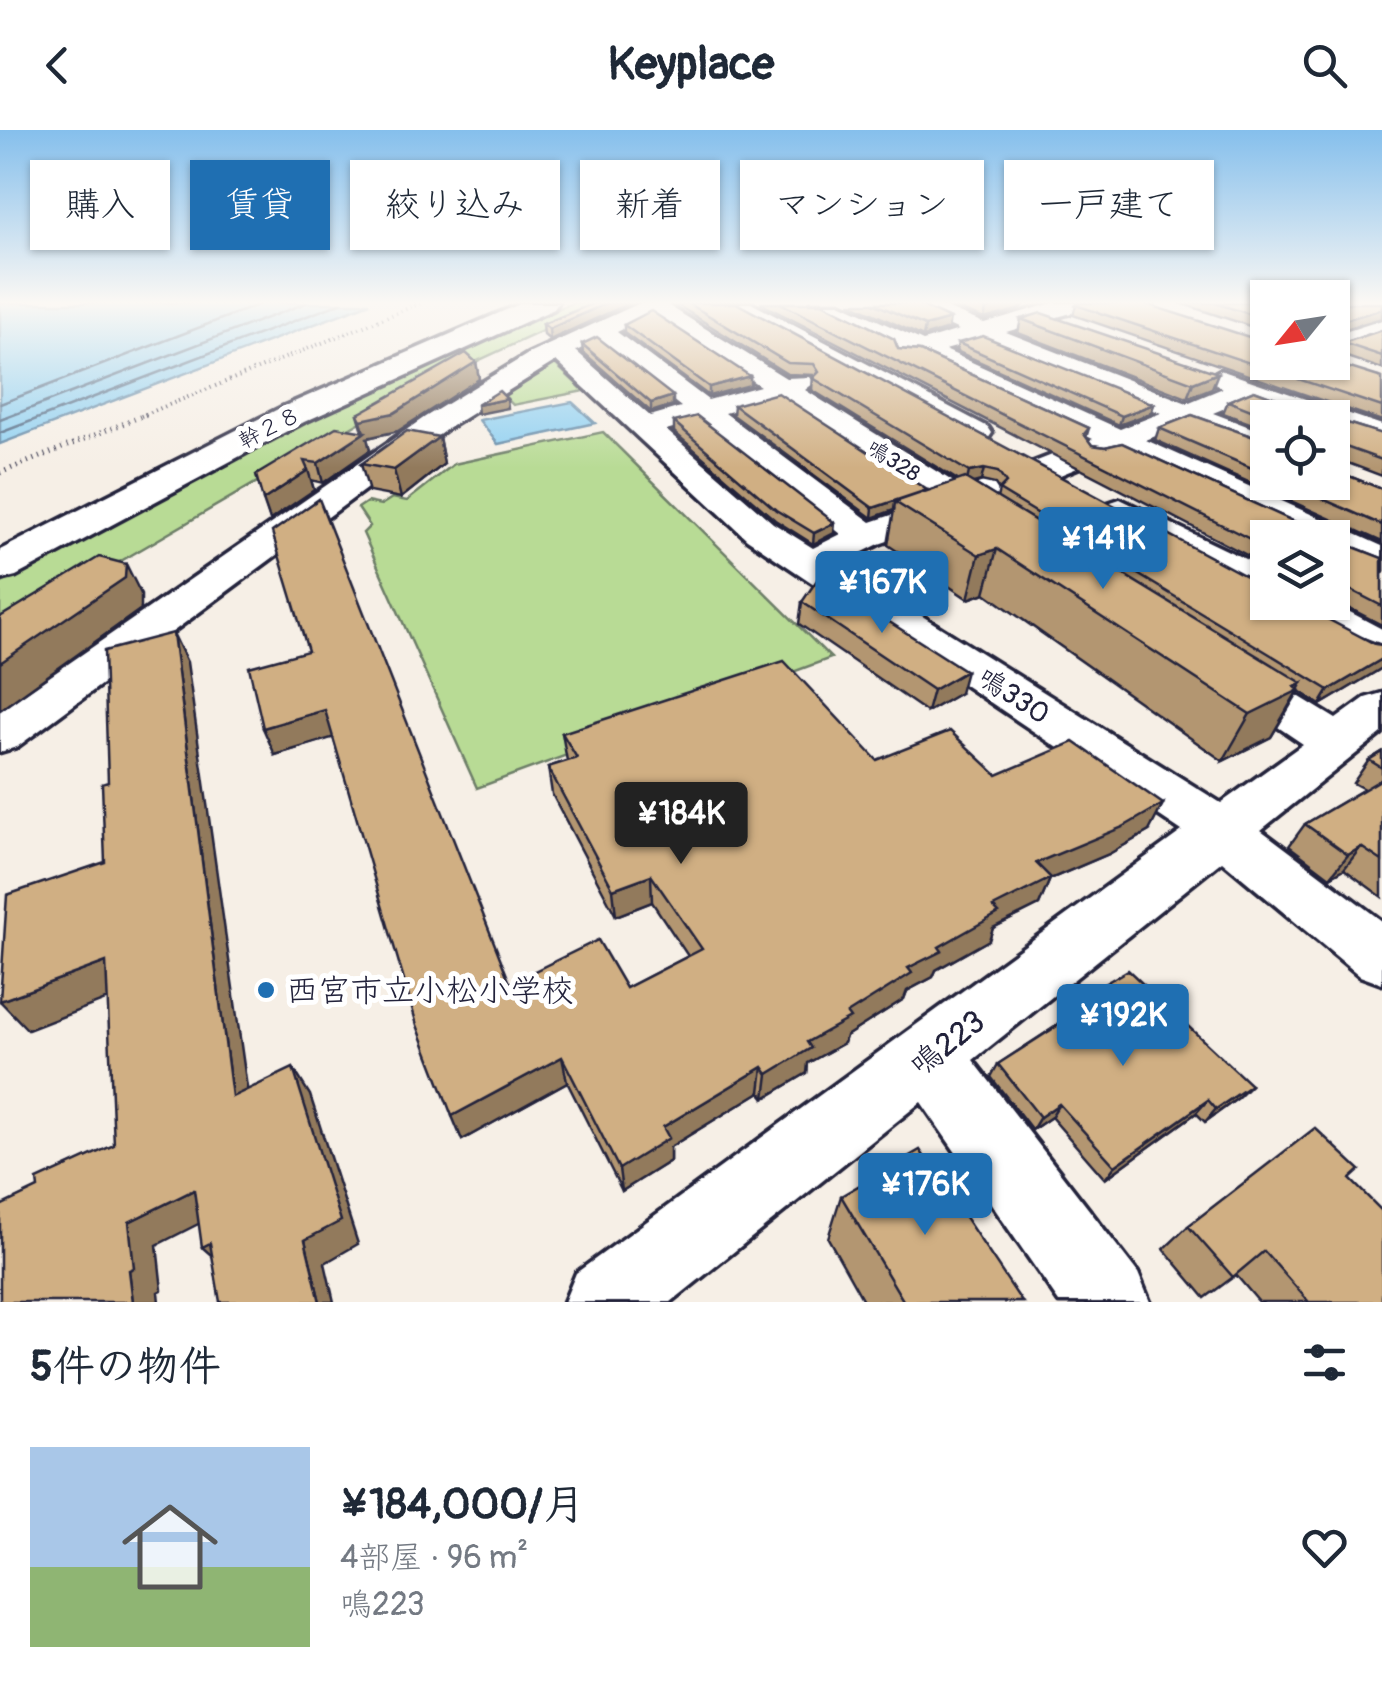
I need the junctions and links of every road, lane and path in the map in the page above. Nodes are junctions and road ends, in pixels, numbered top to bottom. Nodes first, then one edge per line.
1 (287, 358) edge
2 (423, 358) edge
3 (546, 358) edge
4 (568, 358) edge
5 (635, 358) edge
6 (736, 358) edge
7 (839, 358) edge
8 (890, 358) edge
9 (940, 358) edge
10 (1047, 358) edge
11 (857, 367) junction
12 (1200, 371) edge
13 (1250, 380) edge
14 (1252, 380) joint
15 (782, 388) junction
16 (703, 410) junction
17 (1186, 413) junction
18 (645, 427) junction
19 (1382, 435) edge
20 (1250, 438) edge
21 (1118, 439) junction
22 (1044, 470) junction
23 (0, 473) edge
24 (962, 502) junction
25 (866, 536) junction
26 (1028, 544) edge
27 (1382, 560) edge
28 (810, 564) junction
29 (0, 568) edge
30 (1250, 577) edge
31 (1332, 620) edge
32 (1382, 646) edge
33 (1206, 659) edge
34 (1382, 709) edge
35 (0, 735) edge
36 (1337, 743) junction
37 (1222, 830) junction
38 (1382, 957) edge
39 (929, 1057) junction
40 (605, 1302) edge
41 (1109, 1302) edge

1 - 23 path
2 - 29 street, 幹２８
3 - 35 street
4 - 18 street, 鳴330
5 - 16 street
6 - 15 street, 鳴328
7 - 11 street
8 - 11 street
9 - 21 street
10 - 17 street
11 - 15 street
11 - 22 street
12 - 13 street
14 - 17 street
14 - 19 street
15 - 16 street
15 - 24 street, 鳴328
16 - 18 street
16 - 25 street
17 - 20 street
17 - 21 street
18 - 28 street, 鳴330
21 - 22 street
21 - 27 street
22 - 24 street
22 - 30 street
24 - 25 street
24 - 26 street, 鳴328
25 - 28 street
28 - 37 street, 鳴330
31 - 32 street
33 - 36 street
34 - 36 street, 鳴223
36 - 37 street, 鳴223
37 - 38 street, 鳴330
37 - 39 street, 鳴223
39 - 40 street, 鳴223
39 - 41 street

